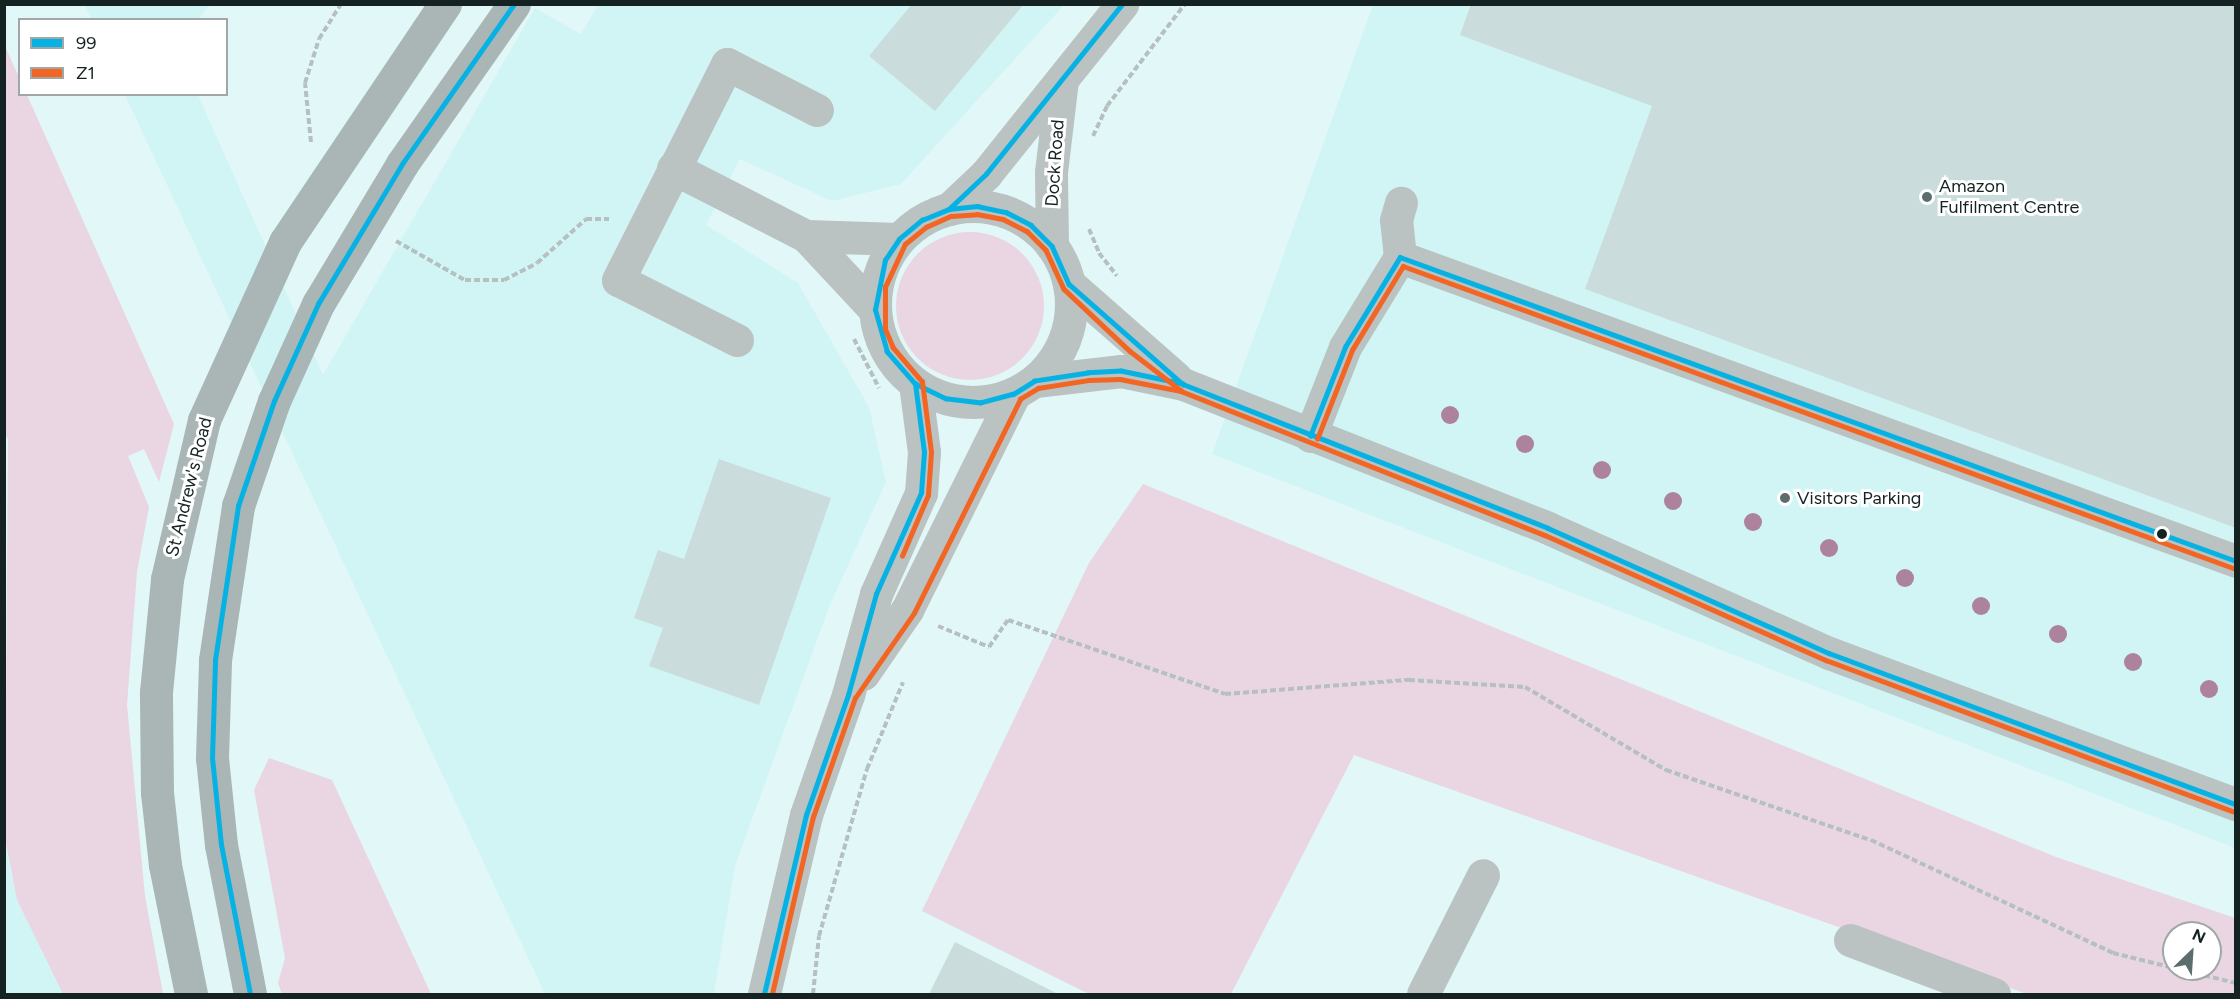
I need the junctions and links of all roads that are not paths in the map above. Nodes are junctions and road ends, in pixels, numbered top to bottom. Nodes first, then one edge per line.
1 (446, 4) edge
2 (514, 4) edge
3 (1122, 4) edge
4 (1062, 80) junction
5 (817, 110) dead end
6 (673, 168) junction
7 (1401, 203) dead end
8 (949, 209) junction
9 (806, 236) junction
10 (900, 239) junction
11 (1052, 246) junction
12 (1400, 256) junction
13 (1069, 284) junction
14 (874, 310) junction
15 (737, 340) dead end
16 (915, 384) junction
17 (1183, 384) junction
18 (1024, 388) junction
19 (1310, 436) junction
20 (2235, 561) edge
21 (848, 695) junction
22 (2235, 804) edge
23 (1483, 875) dead end
24 (1850, 940) dead end
25 (248, 988) edge
26 (191, 994) edge
27 (764, 994) edge
28 (1423, 994) edge
29 (1994, 994) edge

1 - 26 highway, St Andrew's Road
2 - 25 highway
3 - 4 street, Dock Road
4 - 8 street, Dock Road
4 - 11 street, Dock Road
5 - 6 street
6 - 9 street
6 - 15 street
7 - 12 street
8 - 10 street, Dock Road
8 - 11 street, Dock Road
9 - 10 street
9 - 14 street
10 - 14 street, Dock Road
11 - 13 street, Dock Road
12 - 19 street
12 - 20 street
13 - 17 street
13 - 18 street, Dock Road
14 - 16 street, Dock Road
16 - 18 street, Dock Road
16 - 21 street, Dock Road
17 - 18 street
17 - 19 street
18 - 21 street, Dock Road
19 - 22 street
21 - 27 street, Dock Road
23 - 28 street
24 - 29 street

